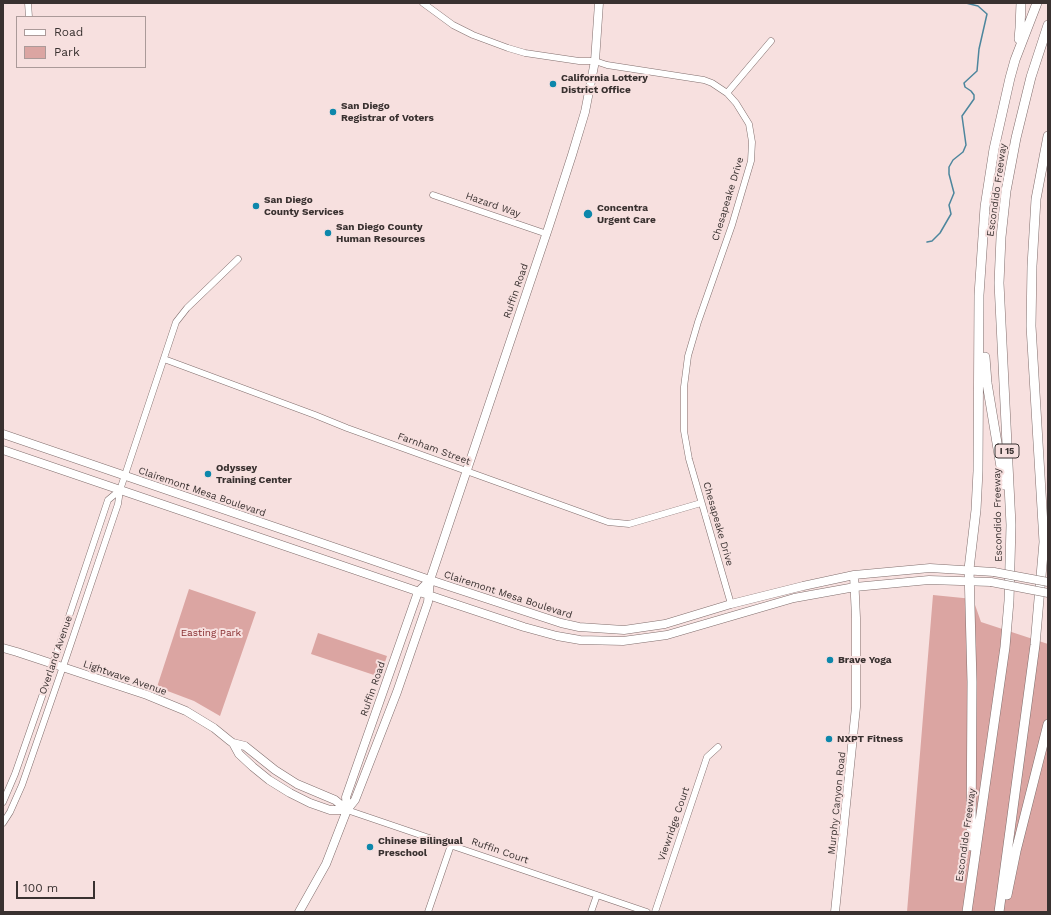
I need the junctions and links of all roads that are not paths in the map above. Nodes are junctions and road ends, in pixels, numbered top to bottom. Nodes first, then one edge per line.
1 (28, 3) edge
2 (423, 3) edge
3 (599, 3) edge
4 (1020, 3) edge
5 (1037, 3) edge
6 (30, 16) edge
7 (1048, 25) edge
8 (771, 41) dead end
9 (1015, 60) junction
10 (594, 61) junction
11 (727, 93) junction
12 (1048, 136) edge
13 (433, 195) dead end
14 (546, 234) junction
15 (238, 259) dead end
16 (980, 272) junction
17 (164, 359) junction
18 (3, 434) edge
19 (3, 450) edge
20 (466, 471) junction
21 (125, 476) junction
22 (120, 490) junction
23 (702, 503) junction
24 (1011, 525) junction
25 (1048, 526) edge
26 (1044, 542) junction
27 (969, 569) junction
28 (854, 575) junction
29 (430, 580) junction
30 (969, 581) junction
31 (1048, 582) edge
32 (855, 587) junction
33 (418, 592) junction
34 (1048, 593) edge
35 (430, 596) junction
36 (731, 604) junction
37 (3, 648) edge
38 (53, 664) junction
39 (63, 667) junction
40 (1048, 724) edge
41 (233, 743) junction
42 (718, 747) dead end
43 (3, 802) edge
44 (347, 810) junction
45 (3, 824) edge
46 (451, 845) junction
47 (971, 880) junction
48 (597, 895) junction
49 (299, 912) edge
50 (428, 912) edge
51 (591, 912) edge
52 (648, 912) edge
53 (655, 912) edge
54 (835, 912) edge
55 (966, 912) edge
56 (999, 912) edge
57 (1003, 912) edge

1 - 6 street
2 - 10 street, Chesapeake Drive
3 - 10 main road, Ruffin Road
4 - 9 highway
5 - 9 highway
7 - 24 highway, Escondido Freeway / I 15
8 - 11 street
9 - 16 highway
10 - 11 street, Chesapeake Drive
10 - 14 main road, Ruffin Road
11 - 23 street, Chesapeake Drive
12 - 26 highway
13 - 14 street, Hazard Way
14 - 20 main road, Ruffin Road
15 - 17 street, Overland Avenue
16 - 24 highway
16 - 27 highway
17 - 20 street, Farnham Street
17 - 21 street, Overland Avenue
18 - 21 main road, Clairemont Mesa Boulevard
19 - 22 main road
20 - 23 street, Farnham Street
20 - 29 main road, Ruffin Road
21 - 22 street, Overland Avenue
21 - 29 main road, Clairemont Mesa Boulevard
22 - 33 main road
22 - 38 street, Overland Avenue
22 - 39 street, Overland Avenue
23 - 36 street, Chesapeake Drive
24 - 47 highway, Escondido Freeway / I 15
25 - 26 highway
26 - 56 highway
27 - 28 main road, Clairemont Mesa Boulevard
27 - 30 highway
27 - 31 main road, Clairemont Mesa Boulevard, bridge
28 - 32 main road, Murphy Canyon Road
28 - 36 main road, Clairemont Mesa Boulevard
29 - 33 main road, Ruffin Road
29 - 35 main road, Ruffin Road
29 - 36 main road, Clairemont Mesa Boulevard
30 - 32 main road
30 - 34 main road, bridge
30 - 47 highway
32 - 35 main road
32 - 54 main road, Murphy Canyon Road
33 - 35 main road
33 - 44 main road, Ruffin Road
35 - 44 main road, Ruffin Road
37 - 38 main road, Lightwave Avenue
38 - 39 main road, Lightwave Avenue
38 - 43 street, Overland Avenue
39 - 41 main road, Lightwave Avenue
39 - 45 street, Overland Avenue
40 - 57 highway
41 - 44 main road, Lightwave Avenue
41 - 44 main road, Lightwave Avenue
42 - 53 street, Viewridge Court
44 - 46 street, Ruffin Court
44 - 49 main road, Ruffin Road
46 - 48 street, Ruffin Court
46 - 50 street
47 - 55 highway, Escondido Freeway / I 15
48 - 51 street
48 - 52 street, Ruffin Court

